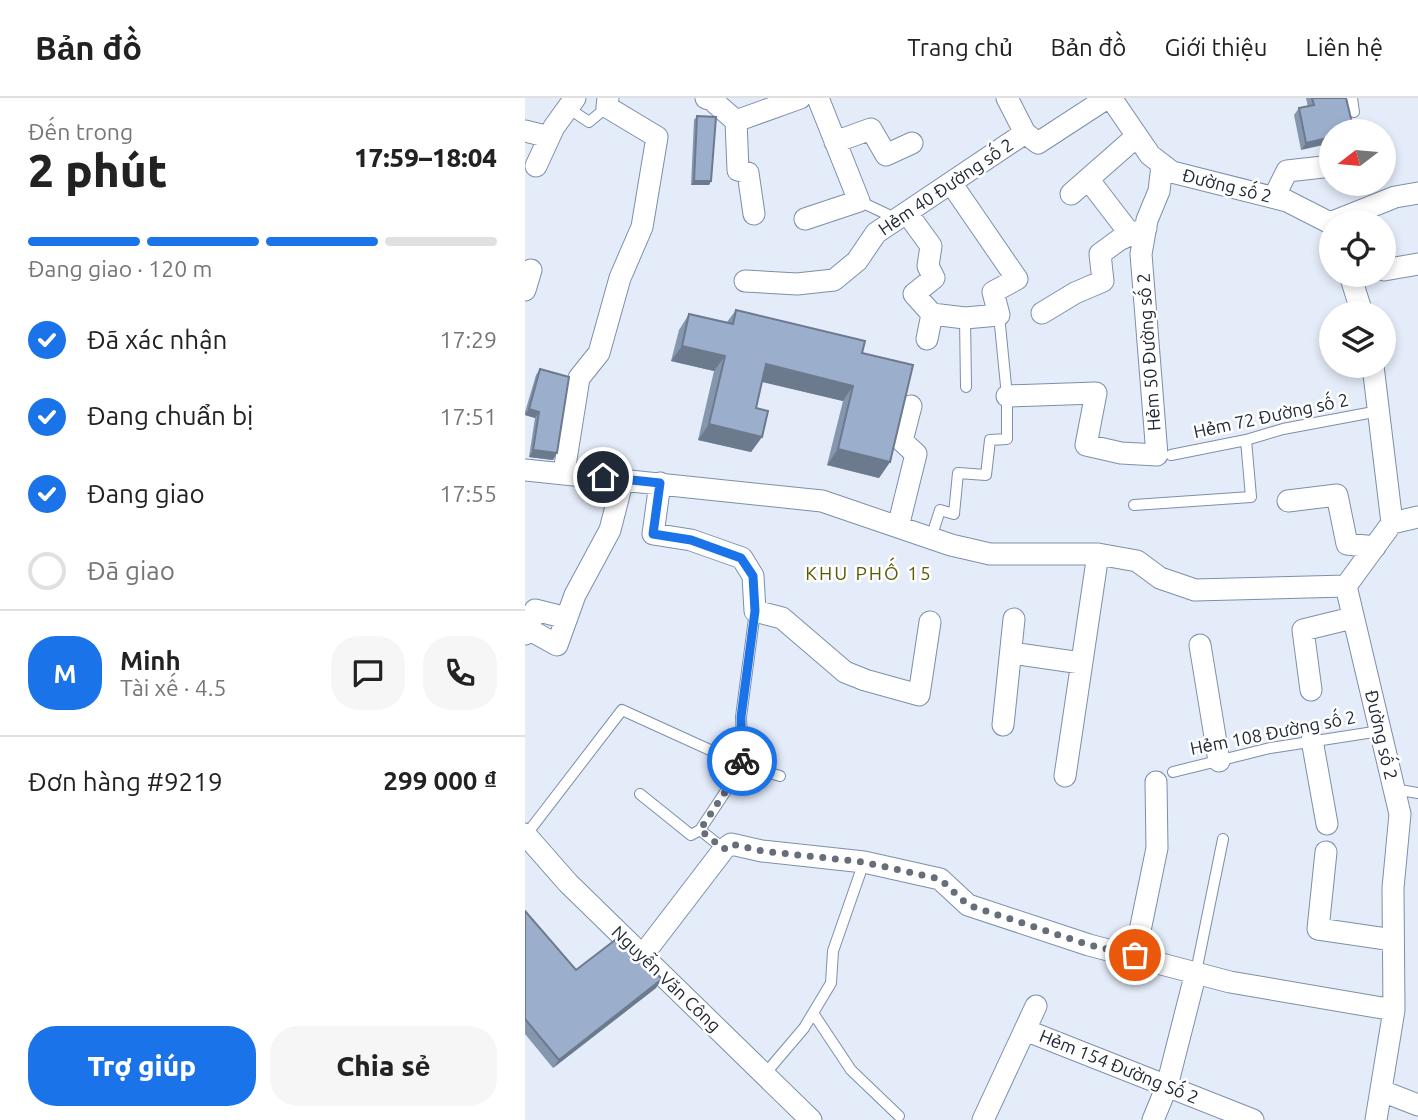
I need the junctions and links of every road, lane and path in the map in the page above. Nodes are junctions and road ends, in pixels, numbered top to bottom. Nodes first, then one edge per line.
1 (706, 98) edge
2 (800, 98) edge
3 (818, 98) edge
4 (1007, 98) edge
5 (1109, 98) edge
6 (1352, 98) edge
7 (571, 103) edge
8 (607, 103) edge
9 (1354, 112) dead end
10 (736, 121) junction
11 (525, 131) edge
12 (1025, 133) junction
13 (1137, 136) junction
14 (549, 137) junction
15 (835, 142) junction
16 (912, 143) dead end
17 (1162, 164) junction
18 (536, 166) dead end
19 (1319, 167) edge
20 (1089, 179) junction
21 (951, 183) junction
22 (1418, 193) edge
23 (1071, 194) dead end
24 (1274, 197) junction
25 (859, 201) junction
26 (1363, 210) edge
27 (754, 214) dead end
28 (902, 216) junction
29 (1319, 217) edge
30 (805, 219) dead end
31 (1138, 231) junction
32 (1418, 264) edge
33 (1396, 268) edge
34 (531, 270) dead end
35 (745, 281) dead end
36 (525, 290) edge
37 (1042, 313) dead end
38 (932, 314) junction
39 (999, 315) junction
40 (965, 317) junction
41 (927, 339) dead end
42 (1374, 378) edge
43 (966, 387) dead end
44 (1007, 396) junction
45 (911, 407) edge
46 (1378, 411) junction
47 (1246, 440) junction
48 (1171, 455) dead end
49 (525, 470) edge
50 (564, 472) junction
51 (623, 479) junction
52 (660, 483) junction
53 (1288, 502) dead end
54 (1134, 505) dead end
55 (1418, 517) edge
56 (1392, 523) junction
57 (898, 527) junction
58 (931, 538) junction
59 (1375, 547) junction
60 (1098, 554) junction
61 (1346, 586) junction
62 (755, 611) junction
63 (567, 618) junction
64 (1352, 618) junction
65 (1014, 620) dead end
66 (930, 622) dead end
67 (526, 630) edge
68 (1200, 645) dead end
69 (1012, 653) junction
70 (1081, 663) junction
71 (1311, 690) dead end
72 (1003, 725) dead end
73 (1380, 731) junction
74 (1312, 740) junction
75 (1219, 761) junction
76 (743, 765) junction
77 (780, 776) dead end
78 (1065, 776) dead end
79 (1165, 777) joint
80 (1394, 789) junction
81 (1418, 793) edge
82 (640, 794) dead end
83 (1327, 824) dead end
84 (700, 830) junction
85 (525, 834) edge
86 (1223, 839) dead end
87 (724, 849) junction
88 (1326, 852) dead end
89 (863, 862) junction
90 (1393, 940) junction
91 (1135, 955) junction
92 (642, 956) junction
93 (1196, 972) junction
94 (1035, 1006) dead end
95 (1394, 1010) junction
96 (813, 1013) junction
97 (1025, 1030) junction
98 (765, 1075) junction
99 (1167, 1086) junction
100 (1382, 1091) junction
101 (1418, 1105) edge
102 (899, 1116) dead end
103 (811, 1120) edge
104 (983, 1120) edge
105 (1153, 1120) edge
106 (1253, 1120) edge
107 (1377, 1120) edge

1 - 10 street
2 - 10 street
3 - 15 street
4 - 12 street
5 - 12 street, Hẻm 40 Đường số 2
5 - 13 street, Đường số 2
6 - 9 lane
7 - 8 lane
7 - 14 street
8 - 50 street
10 - 27 street
11 - 14 street
12 - 21 street, Hẻm 40 Đường số 2
13 - 17 street, Đường số 2
13 - 20 street
14 - 18 street
15 - 16 street
15 - 25 street
17 - 24 street, Đường số 2
17 - 31 street, Hẻm 50 Đường số 2
19 - 24 street
20 - 23 street
20 - 31 street
21 - 28 street, Hẻm 40 Đường số 2
21 - 39 street
22 - 26 street
24 - 29 street, Đường số 2
25 - 28 lane
25 - 30 street
28 - 35 street, Hẻm 40 Đường số 2
28 - 38 street
31 - 37 street
31 - 44 street, Hẻm 50 Đường số 2
32 - 33 street
34 - 36 street
38 - 40 street
38 - 41 street
39 - 40 street
39 - 44 lane
40 - 43 lane
42 - 46 street
44 - 58 lane
45 - 57 street
46 - 47 lane, Hẻm 72 Đường số 2
46 - 56 street
47 - 48 lane, Hẻm 72 Đường số 2
47 - 54 lane
49 - 50 street
50 - 51 street
51 - 52 street
51 - 63 street
52 - 57 street
52 - 62 street
53 - 59 street
55 - 56 street
56 - 59 street
57 - 58 street
58 - 60 street
59 - 61 street
60 - 61 street
60 - 70 street
61 - 64 street, Đường số 2
62 - 66 street
62 - 76 lane
63 - 67 street
63 - 67 street
64 - 71 street
64 - 73 street, Đường số 2
65 - 69 street
68 - 75 street
69 - 70 street
69 - 72 street
70 - 78 street
73 - 74 lane, Hẻm 108 Đường số 2
73 - 80 street, Đường số 2
74 - 75 lane, Hẻm 108 Đường số 2
74 - 83 street
75 - 79 lane, Hẻm 108 Đường số 2
76 - 77 lane
76 - 84 lane
76 - 85 lane
79 - 91 street
80 - 81 lane
80 - 90 street, Đường số 2
82 - 84 lane
84 - 87 lane
85 - 92 street, Nguyễn Văn Công
86 - 93 lane
87 - 89 street
87 - 92 street
88 - 90 street
89 - 91 street
89 - 96 lane
90 - 95 street, Đường số 2
91 - 93 street
92 - 98 street, Nguyễn Văn Công
93 - 95 street
93 - 99 street
94 - 97 street
95 - 100 street, Đường số 2
96 - 98 lane
96 - 102 lane
97 - 99 street, Hẻm 154 Đường Số 2
97 - 104 street
98 - 103 street, Nguyễn Văn Công
99 - 105 street
99 - 106 street, Hẻm 154 Đường Số 2
100 - 101 street
100 - 107 street, Đường số 2

